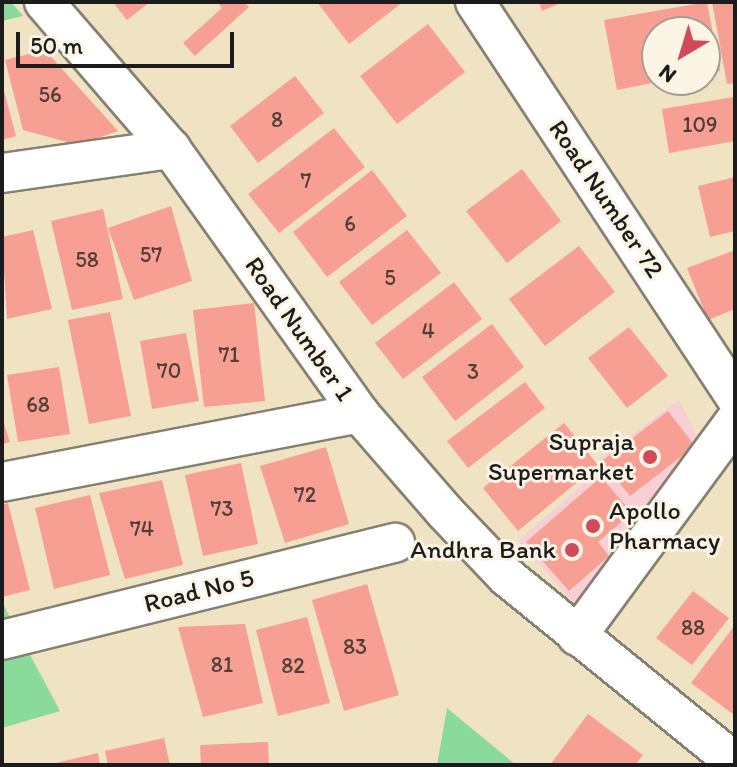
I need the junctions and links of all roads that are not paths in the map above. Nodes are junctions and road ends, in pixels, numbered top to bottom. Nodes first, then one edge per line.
1 (44, 2) edge
2 (475, 2) edge
3 (171, 149) junction
4 (2, 173) edge
5 (735, 397) edge
6 (359, 413) junction
7 (735, 421) edge
8 (2, 482) edge
9 (395, 543) dead end
10 (577, 636) junction
11 (2, 640) edge
12 (735, 762) edge

1 - 3 street, Road Number 1
2 - 5 street, Road Number 72
3 - 4 street
3 - 6 street, Road Number 1
6 - 8 street
6 - 10 street, Road Number 1
7 - 10 street
9 - 11 street, Road No 5
10 - 12 street, Road Number 1

